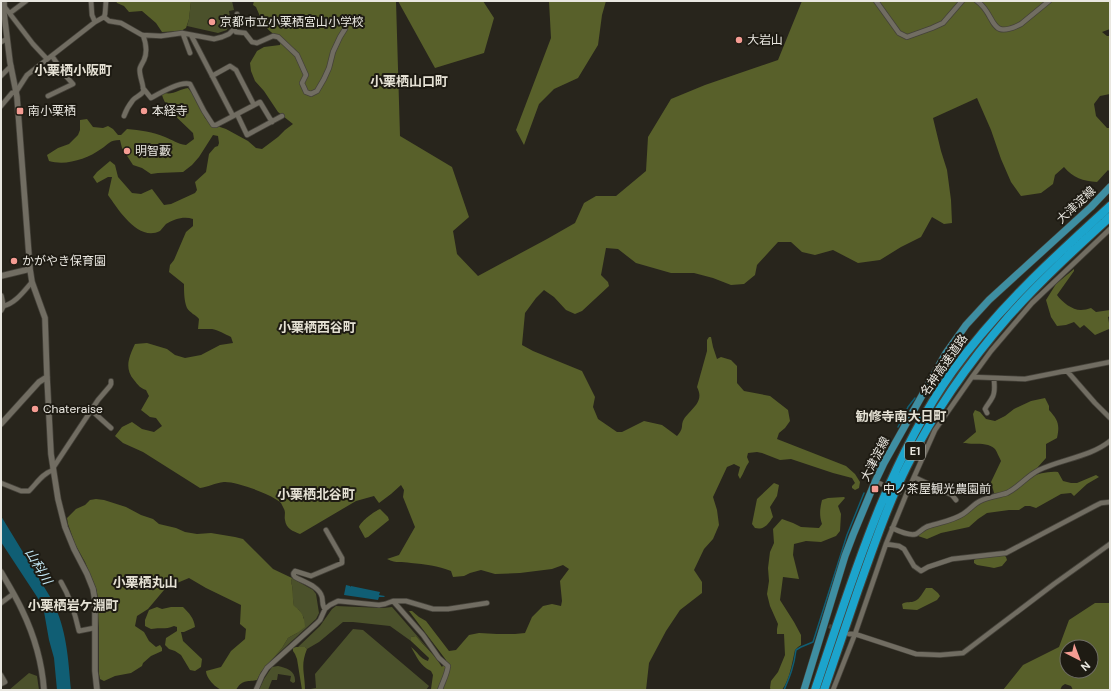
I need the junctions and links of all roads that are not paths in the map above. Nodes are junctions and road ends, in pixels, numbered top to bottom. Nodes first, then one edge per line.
1 (26, 1) edge
2 (90, 1) edge
3 (106, 1) edge
4 (876, 1) edge
5 (962, 1) edge
6 (976, 1) edge
7 (1049, 1) edge
8 (4, 4) edge
9 (10, 13) junction
10 (237, 14) dead end
11 (104, 17) junction
12 (95, 22) junction
13 (345, 29) dead end
14 (234, 30) junction
15 (184, 34) junction
16 (143, 35) junction
17 (191, 35) junction
18 (8, 39) junction
19 (1, 42) edge
20 (190, 53) dead end
21 (52, 56) junction
22 (47, 59) junction
23 (11, 66) junction
24 (1, 76) edge
25 (212, 76) junction
26 (143, 88) junction
27 (16, 92) junction
28 (48, 96) dead end
29 (254, 105) junction
30 (1, 106) edge
31 (235, 115) junction
32 (124, 116) dead end
33 (282, 116) dead end
34 (272, 122) junction
35 (1110, 187) edge
36 (1110, 206) edge
37 (1110, 217) edge
38 (1110, 229) edge
39 (30, 269) junction
40 (1, 276) edge
41 (32, 282) junction
42 (1, 296) edge
43 (2, 308) edge
44 (1110, 362) edge
45 (1067, 371) junction
46 (47, 377) junction
47 (972, 377) junction
48 (994, 378) junction
49 (111, 381) dead end
50 (91, 410) junction
51 (987, 413) dead end
52 (1110, 418) edge
53 (1, 424) edge
54 (111, 428) dead end
55 (1110, 441) edge
56 (53, 469) junction
57 (914, 477) junction
58 (1, 483) edge
59 (956, 500) dead end
60 (1110, 502) edge
61 (892, 528) junction
62 (326, 530) dead end
63 (886, 544) junction
64 (1110, 544) edge
65 (1, 572) edge
66 (64, 584) dead end
67 (13, 594) junction
68 (393, 601) junction
69 (1, 603) edge
70 (487, 603) dead end
71 (325, 609) junction
72 (94, 628) junction
73 (849, 634) tunnel mouth
74 (855, 634) junction
75 (1, 675) edge
76 (1, 684) edge
77 (44, 690) edge
78 (97, 690) edge
79 (256, 690) edge
80 (440, 690) edge
81 (804, 690) edge
82 (815, 690) edge
83 (824, 690) edge
84 (833, 690) edge

1 - 9 street
2 - 12 street
3 - 11 street
4 - 5 street
6 - 7 street
8 - 9 street
8 - 18 street
9 - 22 street
10 - 14 street
11 - 12 street
11 - 16 street
12 - 21 street
13 - 14 street
14 - 17 street
15 - 16 street
15 - 17 street
15 - 20 street
16 - 26 street
17 - 25 street
18 - 19 street
18 - 23 street
21 - 22 street
21 - 28 street
22 - 27 street
23 - 24 street
23 - 27 street
25 - 29 street
25 - 31 street
26 - 31 street
26 - 32 street
27 - 30 street
27 - 39 street
29 - 31 street
29 - 34 street
31 - 34 street
33 - 34 street
35 - 81 main road, 大津淀線
36 - 82 highway, 名神高速道路 / E1
37 - 83 highway, 名神高速道路 / E1
38 - 47 street
39 - 40 street
39 - 41 street
41 - 43 street
41 - 46 street
42 - 43 street
44 - 45 street
45 - 48 street
45 - 52 street
46 - 53 street
46 - 56 street
47 - 48 street
47 - 57 street
48 - 51 street
49 - 50 street
50 - 54 street
50 - 56 street
55 - 61 street
56 - 58 street
56 - 72 street
57 - 59 street
57 - 61 street
60 - 63 street
61 - 63 street
62 - 71 street
63 - 74 street
64 - 74 street
65 - 67 street
66 - 72 street
67 - 69 street
67 - 77 street
68 - 70 street
68 - 71 street
68 - 80 street
71 - 79 street
72 - 78 street
73 - 74 street
74 - 84 street
75 - 76 street

